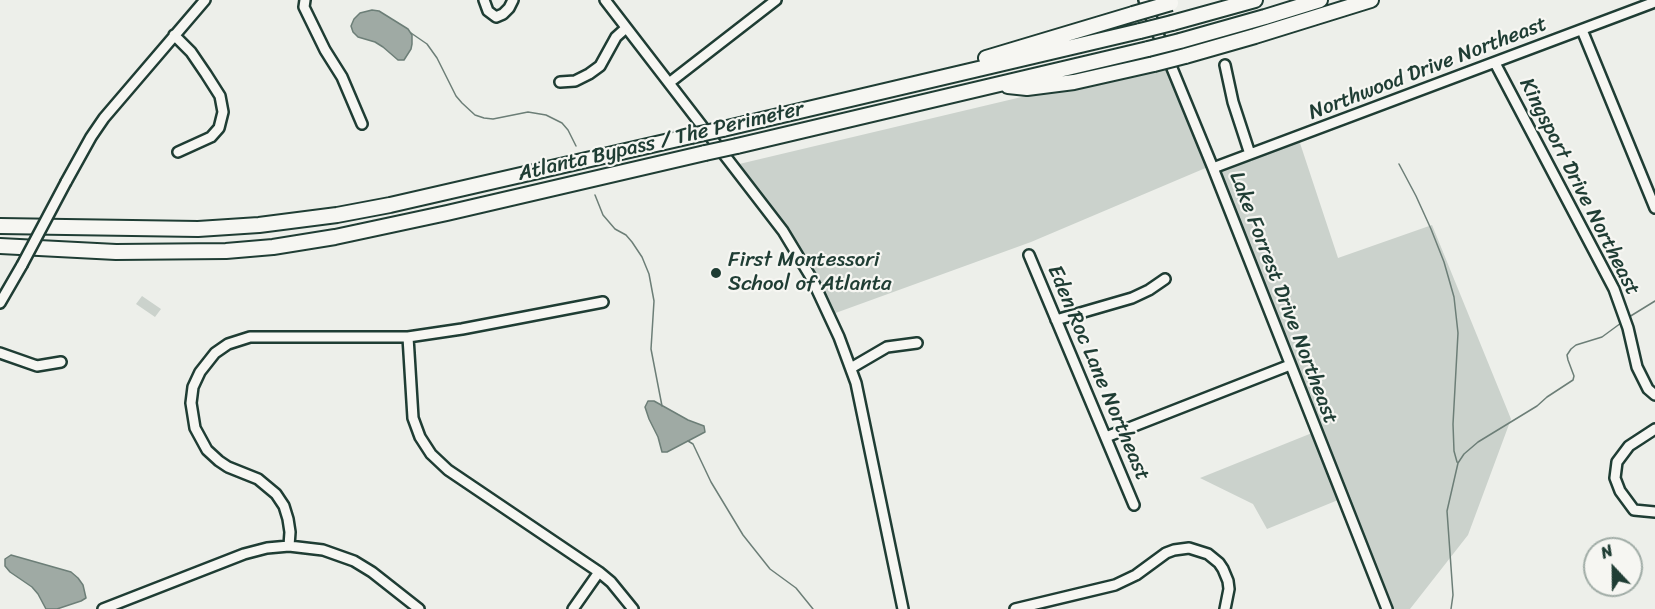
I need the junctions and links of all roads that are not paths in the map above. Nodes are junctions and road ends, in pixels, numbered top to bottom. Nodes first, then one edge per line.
1 (205, 0) edge
2 (305, 0) edge
3 (484, 0) edge
4 (513, 0) edge
5 (605, 0) edge
6 (776, 0) edge
7 (1144, 0) edge
8 (1255, 0) edge
9 (1320, 0) edge
10 (1371, 0) edge
11 (1176, 1) edge
12 (1655, 2) edge
13 (626, 28) junction
14 (1582, 30) junction
15 (174, 35) junction
16 (1495, 63) junction
17 (1225, 65) dead end
18 (560, 82) dead end
19 (669, 83) junction
20 (1000, 84) junction
21 (798, 111) junction
22 (362, 124) dead end
23 (178, 152) dead end
24 (1250, 154) junction
25 (1213, 168) junction
26 (1655, 208) edge
27 (0, 226) edge
28 (0, 246) edge
29 (1029, 255) dead end
30 (1165, 279) dead end
31 (603, 302) dead end
32 (0, 303) edge
33 (1056, 320) junction
34 (408, 337) junction
35 (917, 343) dead end
36 (0, 352) edge
37 (61, 362) dead end
38 (1290, 365) junction
39 (851, 368) junction
40 (1655, 395) edge
41 (1655, 429) edge
42 (1106, 437) junction
43 (1134, 505) dead end
44 (1655, 512) edge
45 (289, 546) junction
46 (599, 572) junction
47 (1021, 608) edge
48 (103, 609) edge
49 (419, 609) edge
50 (573, 609) edge
51 (633, 609) edge
52 (903, 609) edge
53 (1225, 609) edge
54 (1387, 609) edge

1 - 15 street
2 - 22 street
3 - 4 street
5 - 13 street
6 - 19 street
7 - 25 street, Lake Forrest Drive Northeast
8 - 21 highway, Atlanta Bypass / The Perimeter, bridge
9 - 20 highway, Atlanta Bypass / The Perimeter, bridge
10 - 20 highway, bridge
11 - 21 highway, bridge
12 - 14 street, Northwood Drive Northeast
13 - 18 street
13 - 19 street
14 - 16 street, Northwood Drive Northeast
14 - 26 street
15 - 23 street
15 - 32 street, bridge
16 - 24 street, Northwood Drive Northeast
16 - 40 street, Kingsport Drive Northeast
17 - 24 street
19 - 39 street
20 - 28 highway, Atlanta Bypass / The Perimeter, bridge
21 - 27 highway, Atlanta Bypass / The Perimeter, bridge
24 - 25 street, Northwood Drive Northeast
25 - 38 street, Lake Forrest Drive Northeast
29 - 33 street, Eden Roc Lane Northeast
30 - 33 street
31 - 34 street
33 - 42 street, Eden Roc Lane Northeast
34 - 45 street
34 - 46 street
35 - 39 street
36 - 37 street
38 - 42 street
38 - 54 street, Lake Forrest Drive Northeast
39 - 52 street
41 - 44 street
42 - 43 street, Eden Roc Lane Northeast
45 - 48 street
45 - 49 street
46 - 50 street
46 - 51 street
47 - 53 street

